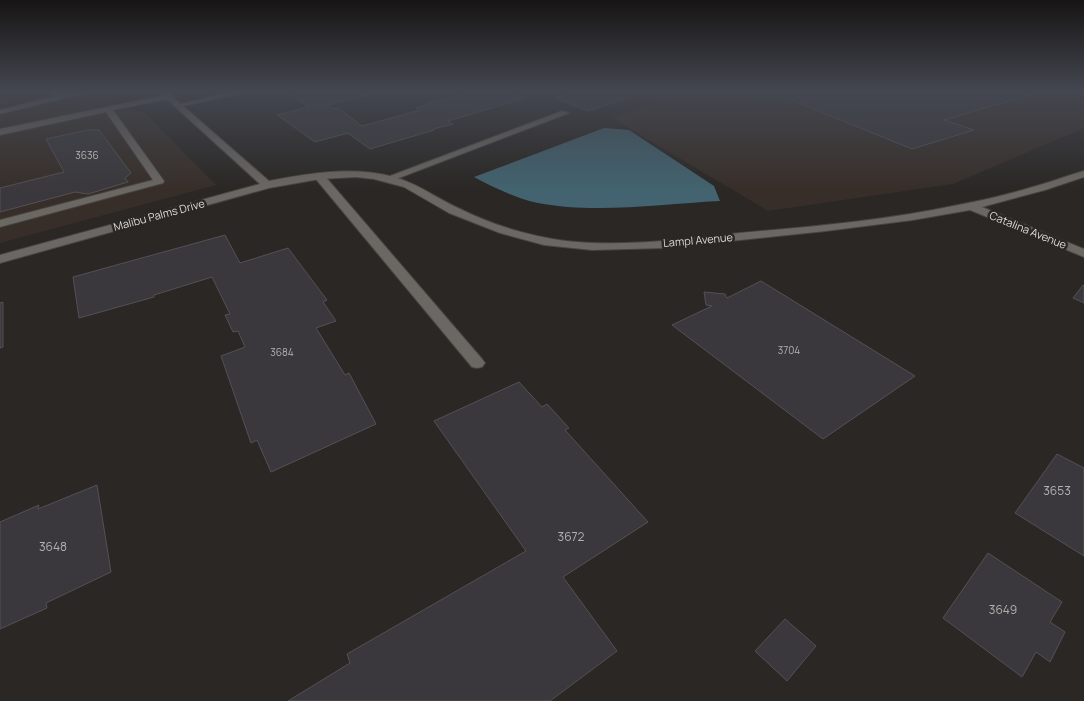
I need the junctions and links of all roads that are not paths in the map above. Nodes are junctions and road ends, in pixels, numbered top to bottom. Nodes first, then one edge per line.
1 (36, 125) edge
2 (119, 125) edge
3 (201, 125) edge
4 (532, 125) edge
5 (0, 132) edge
6 (1084, 174) edge
7 (319, 176) junction
8 (387, 178) junction
9 (267, 185) junction
10 (973, 208) junction
11 (0, 224) edge
12 (1084, 253) edge
13 (0, 259) edge
14 (477, 363) dead end

1 - 5 street
2 - 11 street
3 - 9 street
4 - 8 street
6 - 10 street, Lampl Avenue
7 - 8 street, Lampl Avenue
7 - 9 street, Malibu Palms Drive
7 - 14 street
8 - 10 street, Lampl Avenue
9 - 13 street, Malibu Palms Drive
10 - 12 street, Catalina Avenue

